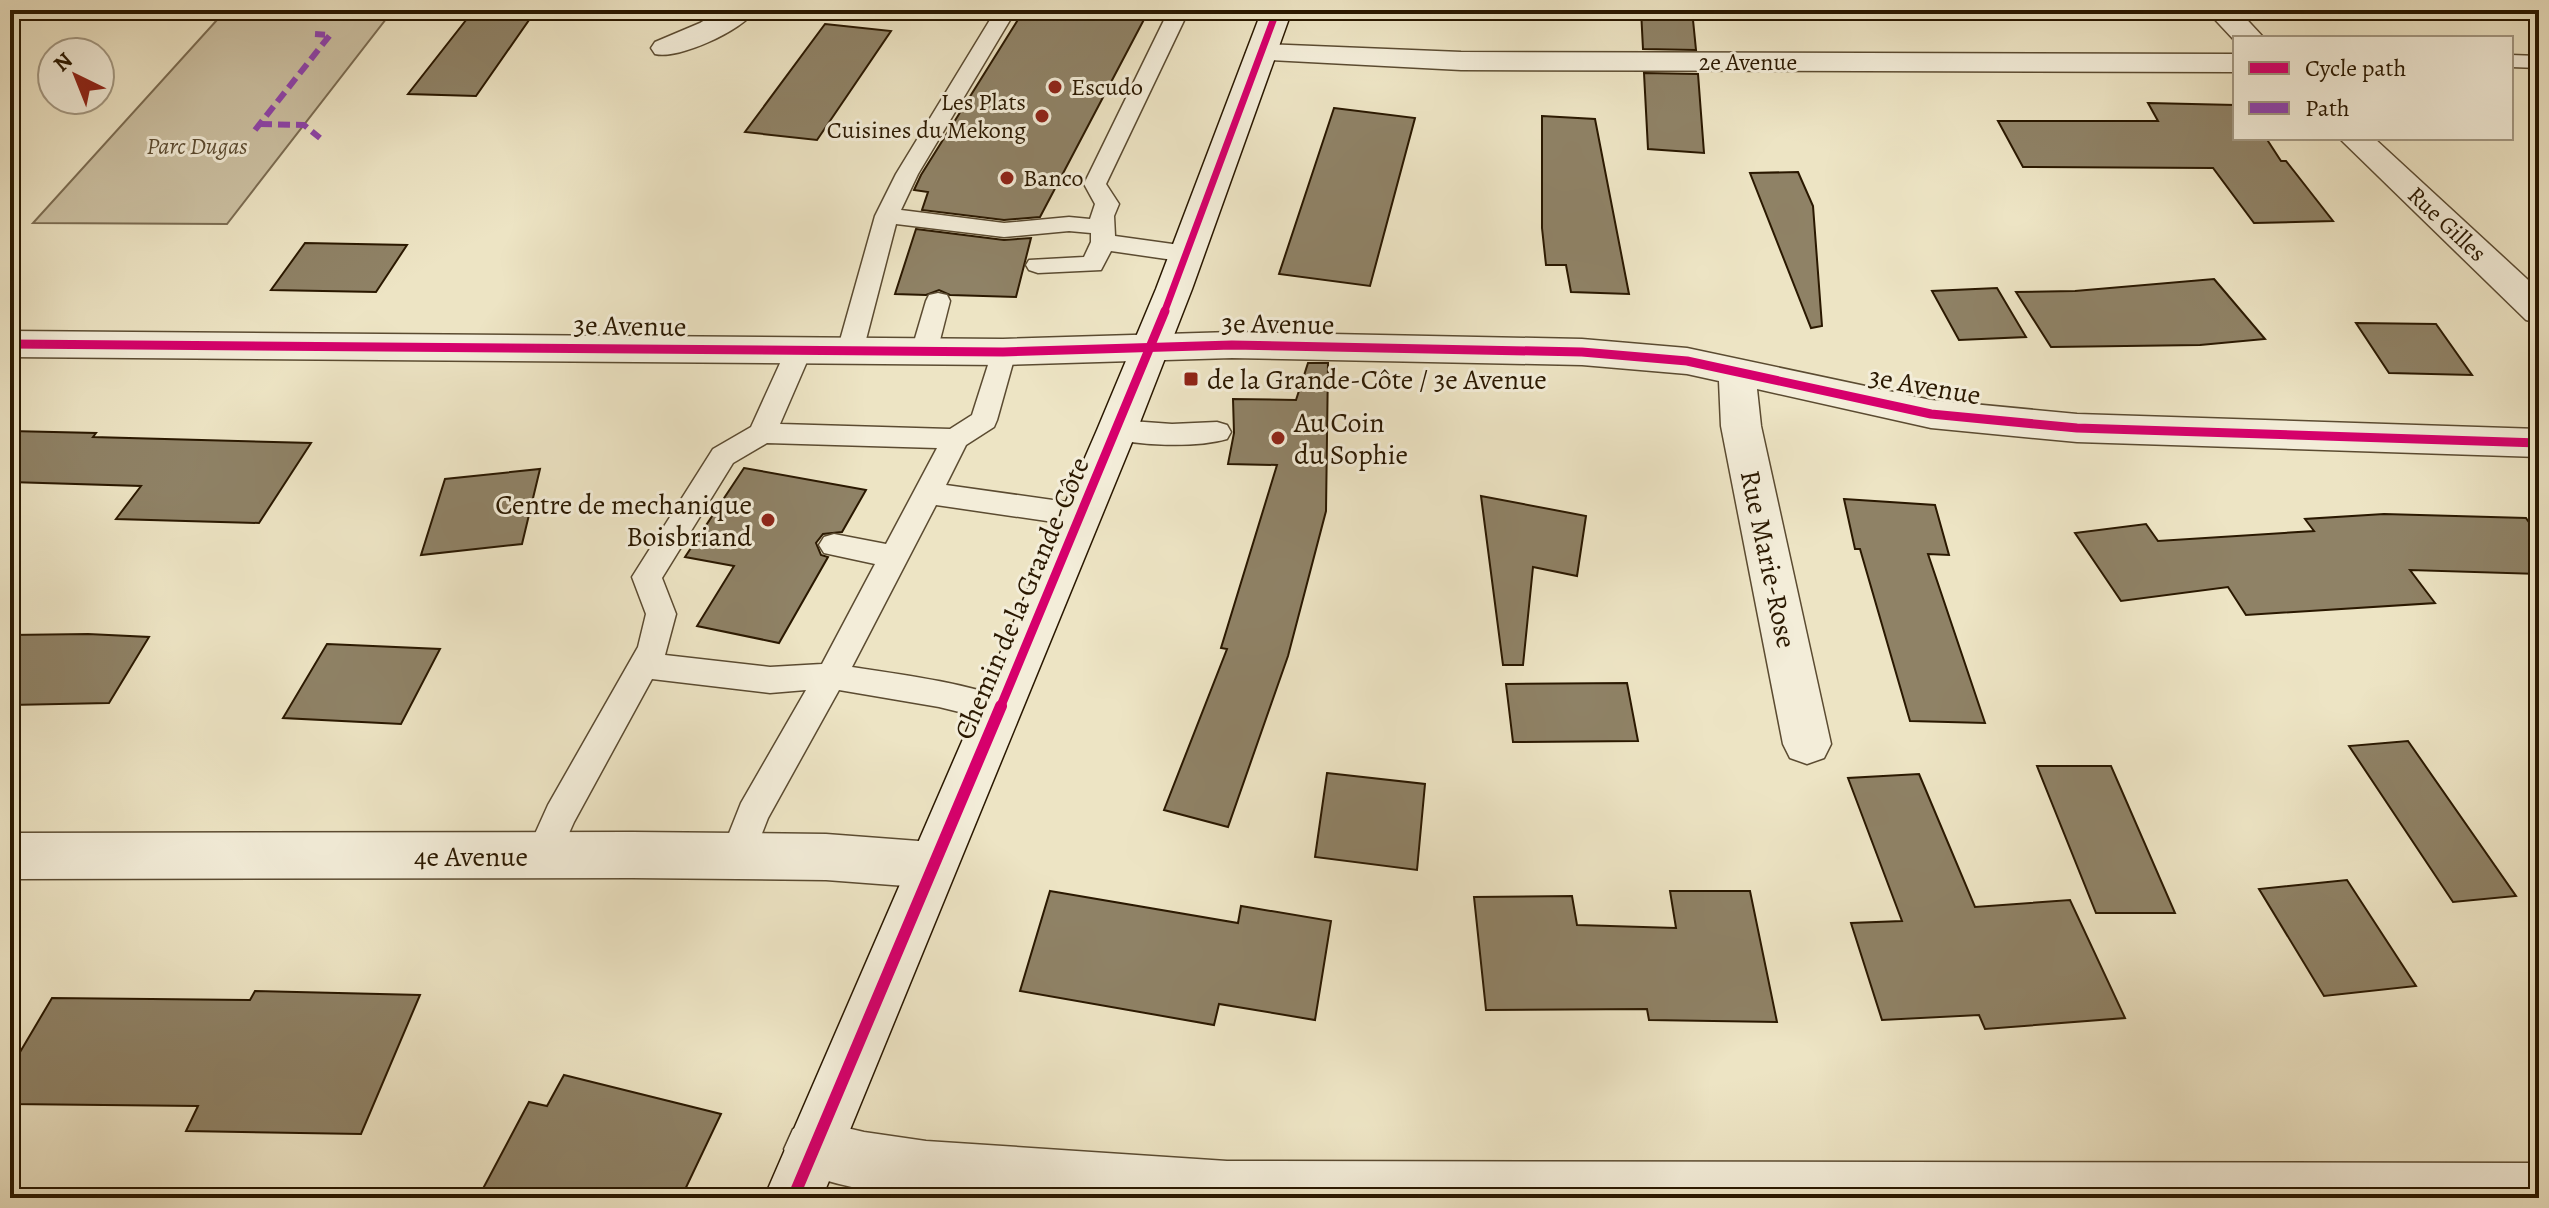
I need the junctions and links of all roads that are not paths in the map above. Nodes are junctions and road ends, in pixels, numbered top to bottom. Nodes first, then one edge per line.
1 (741, 10) edge
2 (1006, 10) edge
3 (1179, 10) edge
4 (1277, 10) edge
5 (2221, 10) edge
6 (2247, 36) edge
7 (666, 48) dead end
8 (1261, 53) junction
9 (2513, 61) edge
10 (2539, 62) edge
11 (2233, 63) edge
12 (2357, 140) edge
13 (887, 216) junction
14 (1103, 234) junction
15 (1187, 254) junction
16 (1038, 265) dead end
17 (938, 301) dead end
18 (2539, 311) edge
19 (10, 344) edge
20 (1150, 349) junction
21 (799, 350) junction
22 (850, 351) junction
23 (924, 352) junction
24 (1003, 352) junction
25 (1741, 372) junction
26 (1117, 430) junction
27 (1217, 432) dead end
28 (762, 433) junction
29 (955, 439) junction
30 (2539, 443) edge
31 (928, 493) junction
32 (1081, 515) junction
33 (834, 545) dead end
34 (894, 557) junction
35 (645, 665) junction
36 (831, 676) junction
37 (1000, 709) junction
38 (1807, 744) dead end
39 (10, 856) edge
40 (542, 856) junction
41 (737, 856) junction
42 (932, 865) junction
43 (803, 1173) edge
44 (2539, 1192) edge
45 (1266, 1194) edge

1 - 7 street
2 - 13 lane
3 - 14 lane
4 - 8 street, Chemin de la Grande-Côte
5 - 6 street
8 - 11 street, 2e Avenue
8 - 15 street, Chemin de la Grande-Côte
9 - 10 lane
12 - 18 street, Rue Gilles
13 - 14 lane
13 - 22 lane
14 - 15 lane
14 - 16 lane
15 - 20 street, Chemin de la Grande-Côte
17 - 23 lane
19 - 21 street, 3e Avenue
20 - 24 street, 3e Avenue
20 - 25 street, 3e Avenue
20 - 26 street, Chemin de la Grande-Côte
21 - 22 street, 3e Avenue
21 - 28 lane
22 - 23 street, 3e Avenue
23 - 24 street, 3e Avenue
24 - 29 lane
25 - 30 street, 3e Avenue
25 - 38 street, Rue Marie-Rose
26 - 27 lane
26 - 32 street, Chemin de la Grande-Côte
28 - 29 lane
28 - 35 lane
29 - 31 lane
31 - 32 lane
31 - 34 lane
32 - 37 street, Chemin de la Grande-Côte
33 - 34 lane
34 - 36 lane
35 - 36 lane
35 - 40 lane
36 - 37 lane
36 - 41 lane
37 - 42 street, Chemin de la Grande-Côte
39 - 40 street, 4e Avenue
40 - 41 street, 4e Avenue
41 - 42 street, 4e Avenue
42 - 43 street, Chemin de la Grande-Côte
43 - 45 street
44 - 45 street

